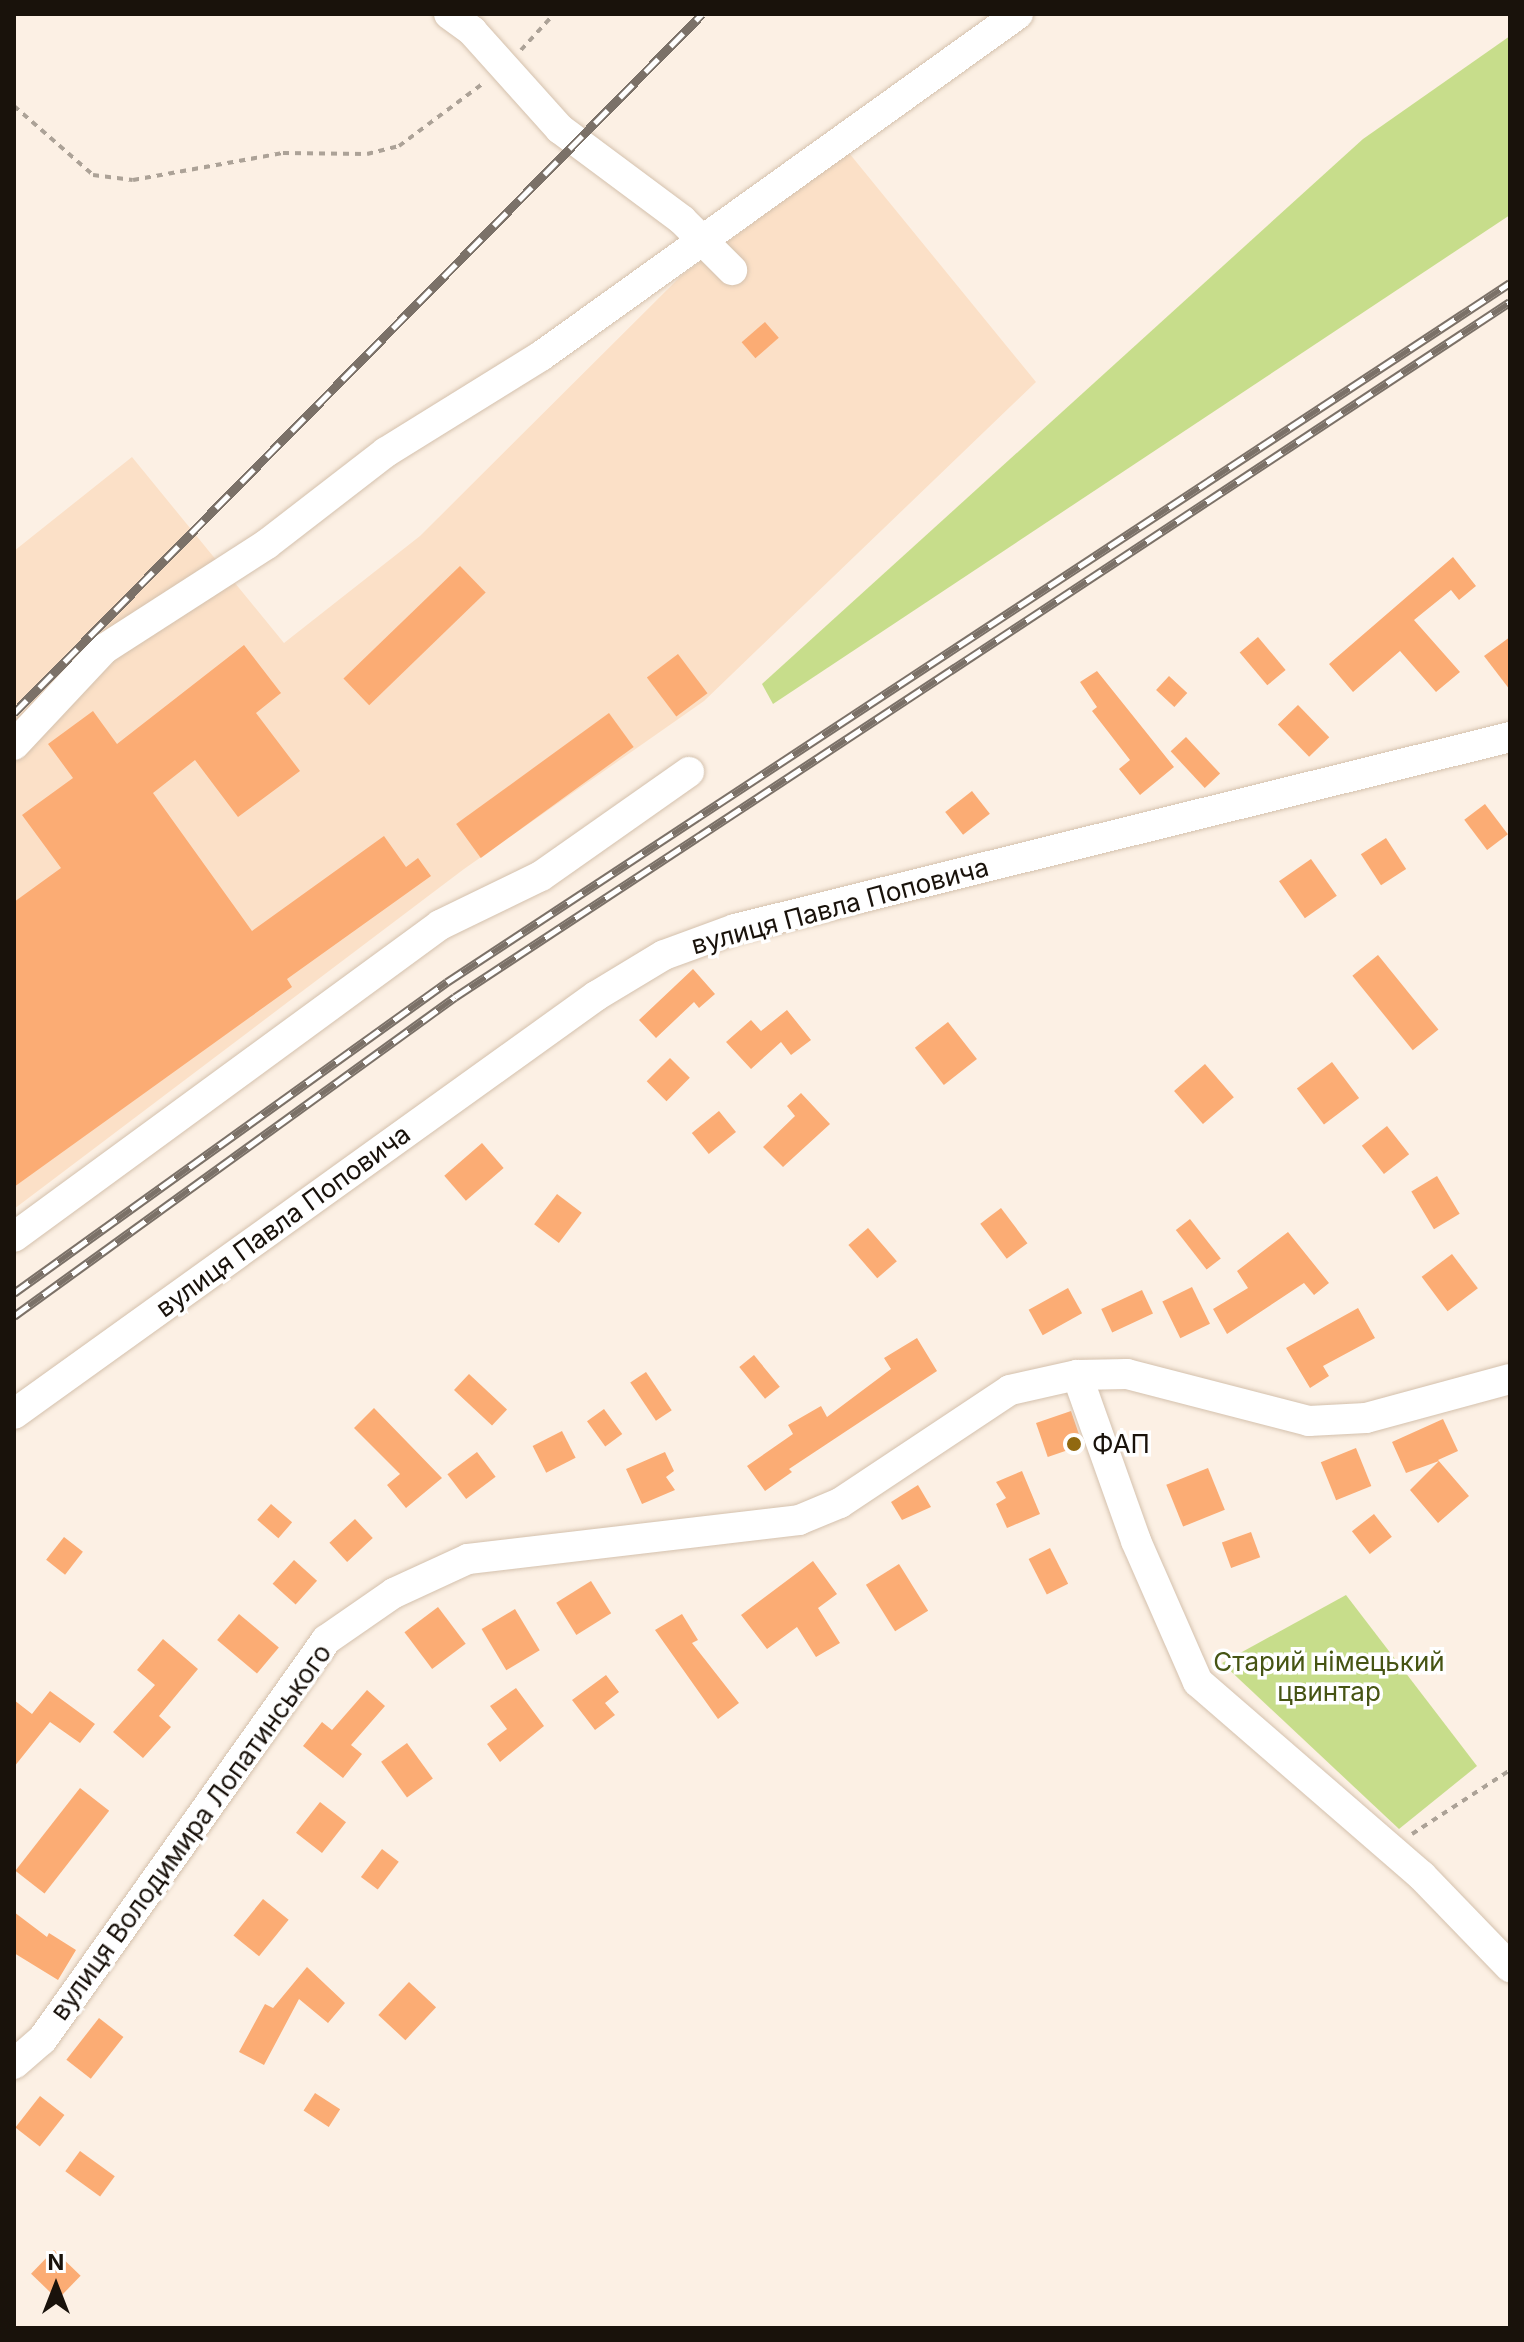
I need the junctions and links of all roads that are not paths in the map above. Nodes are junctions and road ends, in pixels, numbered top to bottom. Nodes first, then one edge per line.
1 (449, 14) edge
2 (1018, 14) edge
3 (703, 240) junction
4 (732, 270) dead end
5 (1510, 737) edge
6 (14, 745) edge
7 (689, 772) dead end
8 (14, 1237) edge
9 (1077, 1375) junction
10 (1510, 1379) edge
11 (14, 1414) edge
12 (1510, 1967) edge
13 (14, 2064) edge

1 - 3 street
2 - 3 street
3 - 4 street
3 - 6 street
5 - 11 street, вулиця Павла Поповича
7 - 8 street
9 - 10 street, вулиця Володимира Лопатинського
9 - 12 street
9 - 13 street, вулиця Володимира Лопатинського

